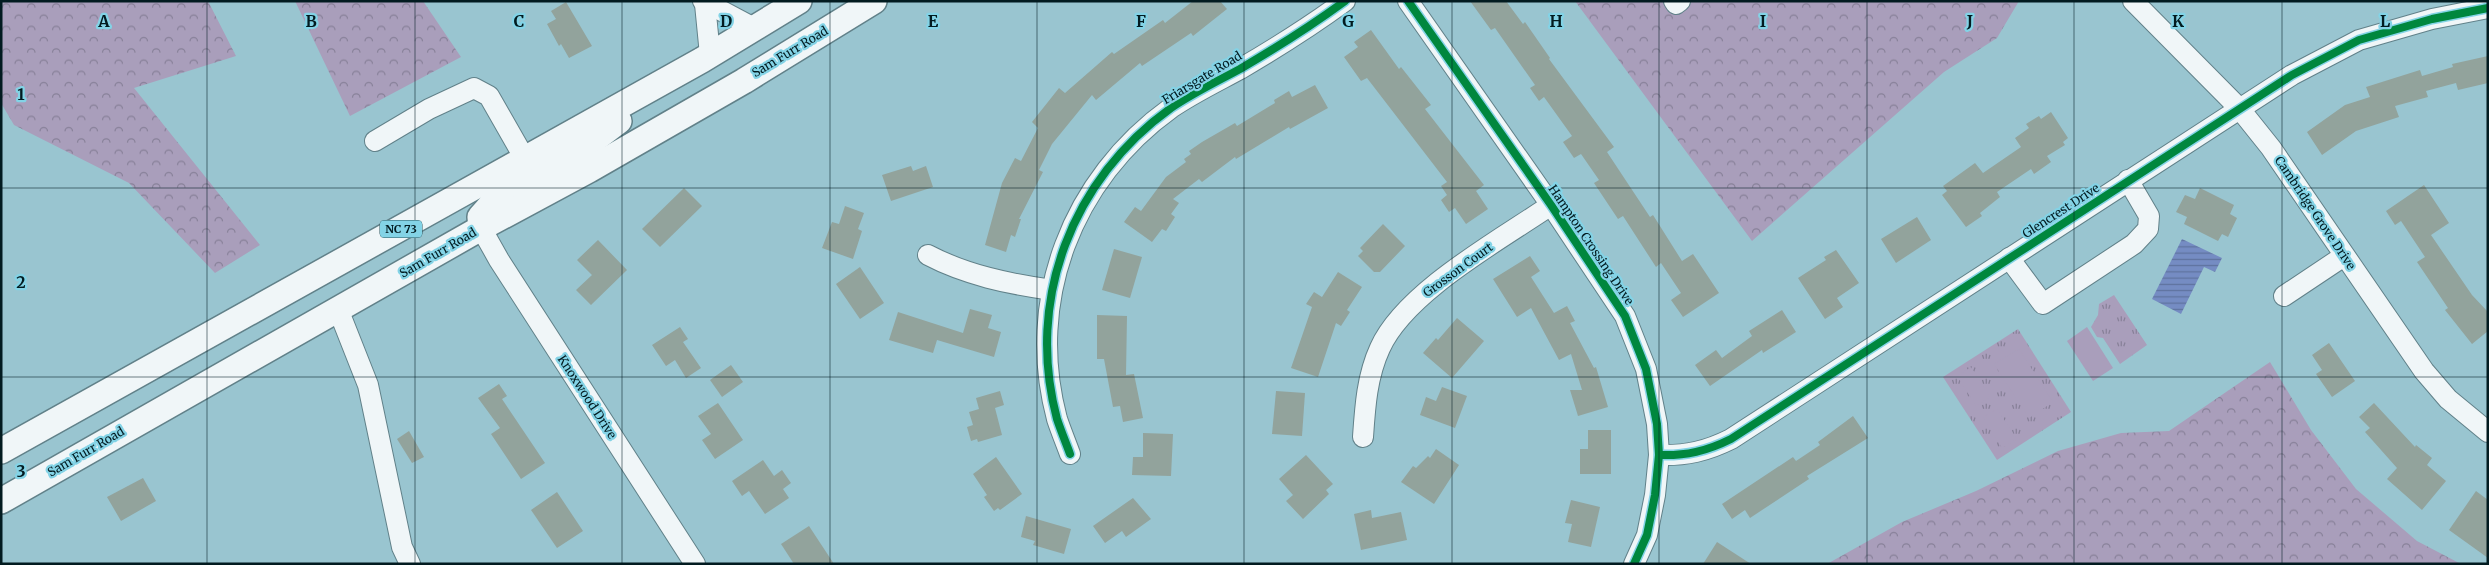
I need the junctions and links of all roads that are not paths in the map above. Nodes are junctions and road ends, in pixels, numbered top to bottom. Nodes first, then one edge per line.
1 (798, 1) edge
2 (874, 1) edge
3 (1345, 1) edge
4 (1408, 1) edge
5 (1674, 1) edge
6 (1680, 1) edge
7 (2133, 1) edge
8 (704, 3) edge
9 (2488, 8) edge
10 (754, 28) junction
11 (706, 57) junction
12 (2239, 108) junction
13 (375, 141) dead end
14 (525, 159) junction
15 (2128, 180) junction
16 (1551, 205) junction
17 (481, 228) junction
18 (928, 255) dead end
19 (2344, 256) junction
20 (2009, 258) junction
21 (1052, 290) junction
22 (2284, 296) dead end
23 (338, 310) junction
24 (2488, 432) edge
25 (1363, 437) dead end
26 (1, 451) edge
27 (1070, 454) dead end
28 (1659, 455) junction
29 (1, 501) edge
30 (410, 564) edge
31 (695, 564) edge
32 (1634, 564) edge

1 - 10 main road, NC 73
2 - 17 main road, Sam Furr Road
3 - 21 street, Friarsgate Road
4 - 16 street, Hampton Crossing Drive
5 - 6 street
7 - 12 street, Cambridge Grove Drive
8 - 10 street
8 - 11 street
9 - 12 street, Glencrest Drive
10 - 11 main road, NC 73
11 - 14 main road, NC 73
11 - 17 main road
12 - 15 street, Glencrest Drive
12 - 19 street, Cambridge Grove Drive
13 - 14 street
14 - 26 main road, NC 73
15 - 20 street, Glencrest Drive
15 - 20 street
16 - 25 street, Grosson Court
16 - 28 street, Hampton Crossing Drive
17 - 23 main road, Sam Furr Road
17 - 31 street, Knoxwood Drive
18 - 21 street
19 - 22 street
19 - 24 street, Cambridge Grove Drive
20 - 28 street, Glencrest Drive
21 - 27 street, Friarsgate Road
23 - 29 main road, Sam Furr Road
23 - 30 street
28 - 32 street, Hampton Crossing Drive

